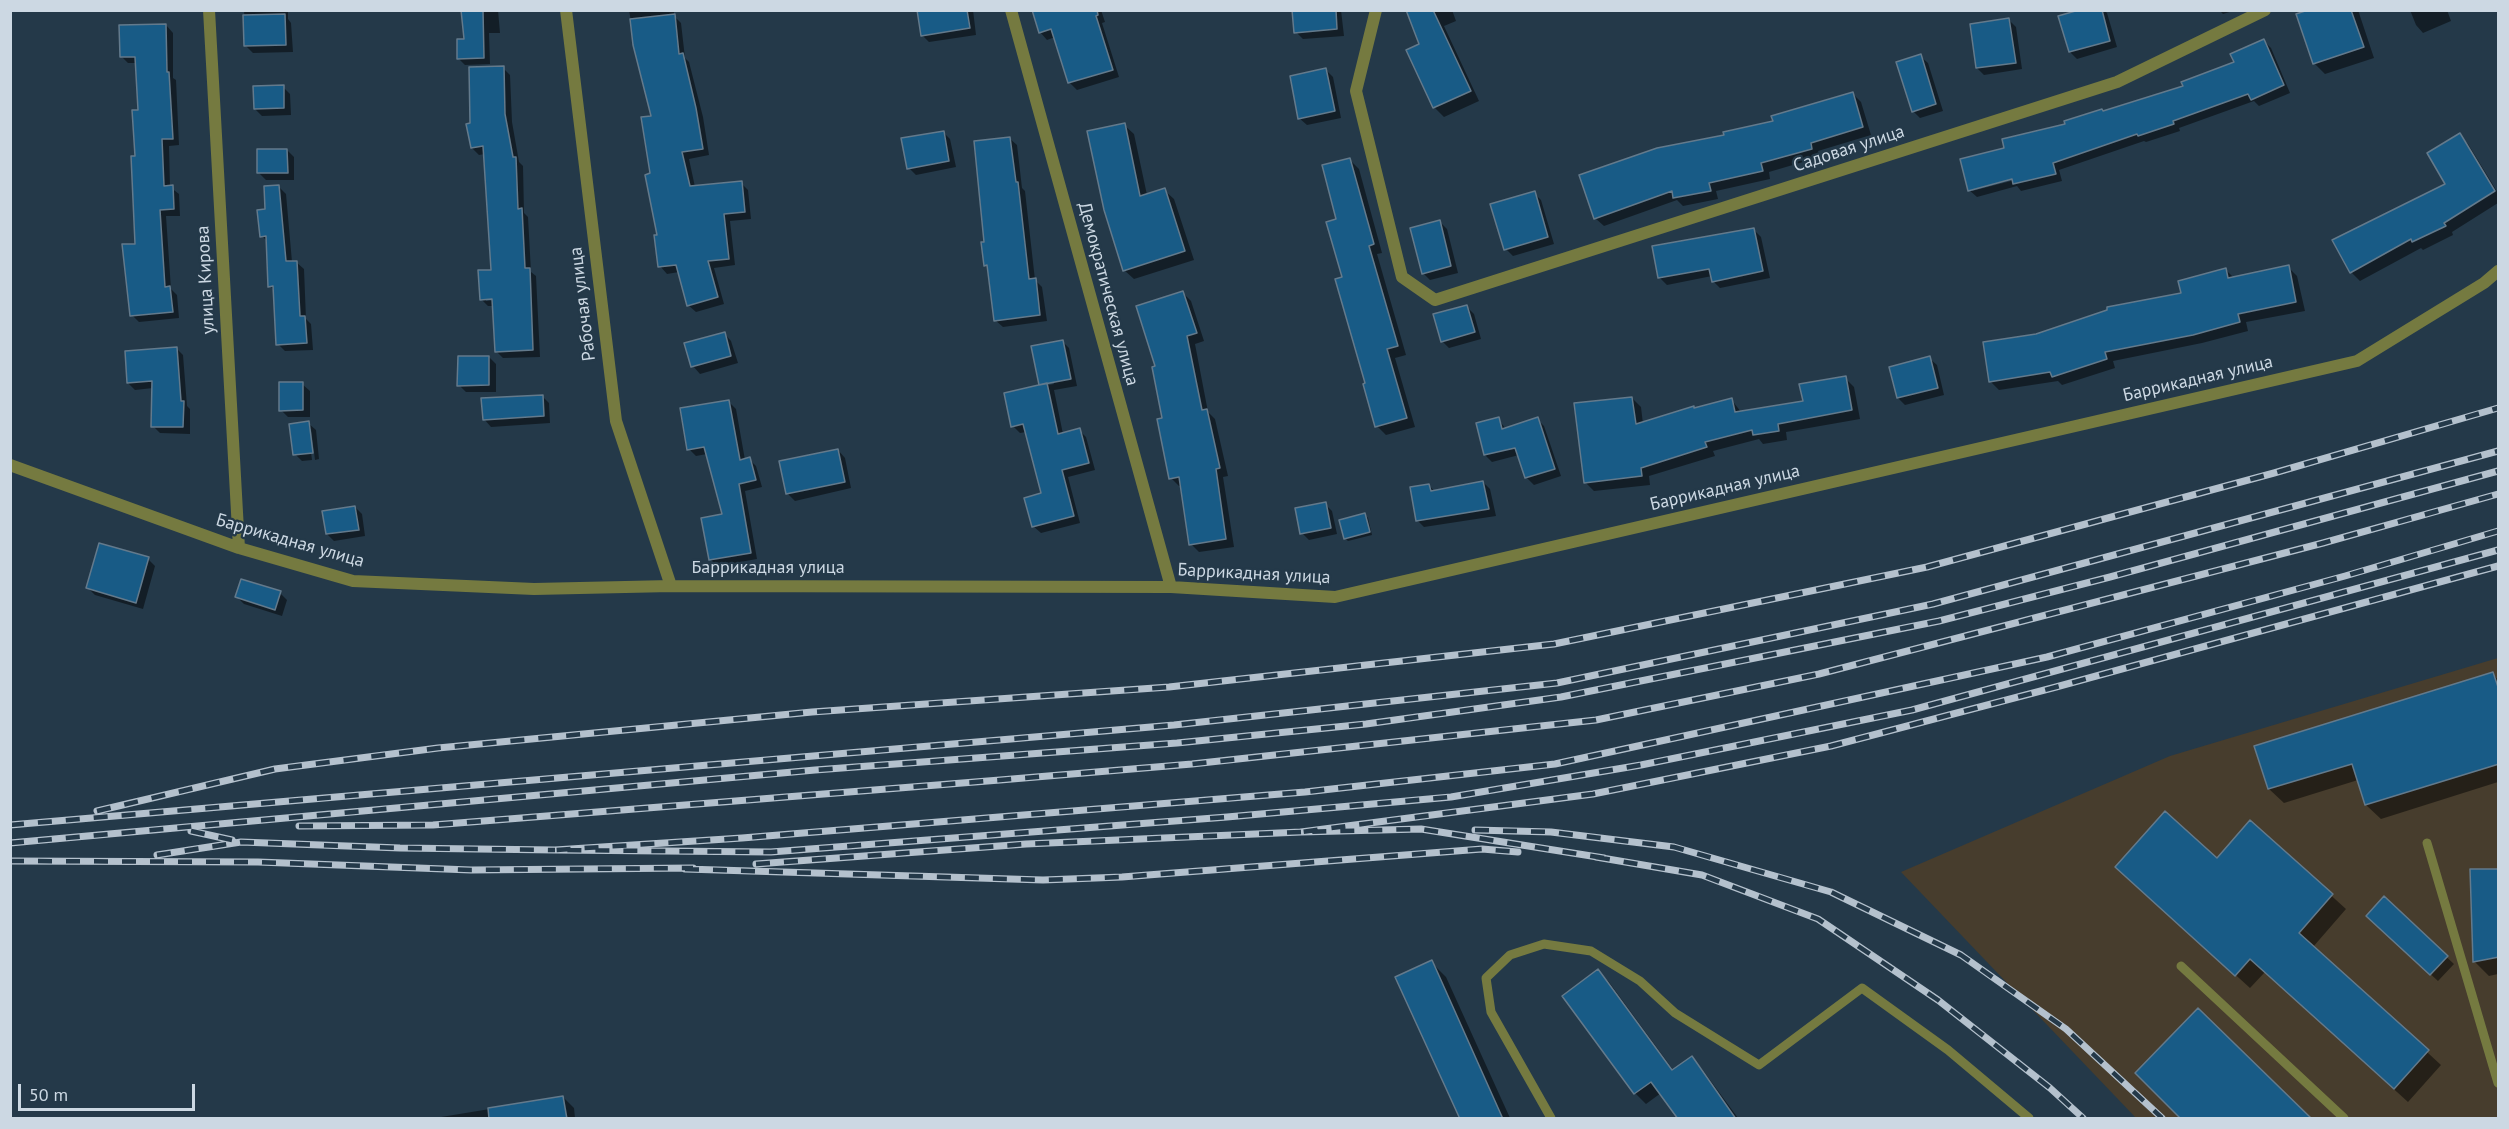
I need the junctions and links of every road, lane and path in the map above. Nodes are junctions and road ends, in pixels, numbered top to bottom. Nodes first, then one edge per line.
1 (209, 10) edge
2 (566, 10) edge
3 (1011, 10) edge
4 (1376, 10) edge
5 (2265, 10) edge
6 (2499, 271) edge
7 (10, 465) edge
8 (239, 548) junction
9 (671, 586) junction
10 (1171, 587) junction
11 (2427, 843) dead end
12 (2181, 966) dead end
13 (2499, 1083) edge
14 (1551, 1119) edge
15 (2029, 1119) edge
16 (2344, 1119) edge

1 - 8 street, улица Кирова
2 - 9 street, Рабочая улица
3 - 10 street, Демократическая улица
4 - 5 street, Садовая улица
6 - 10 street, Баррикадная улица
7 - 8 street, Баррикадная улица
8 - 9 street, Баррикадная улица
9 - 10 street, Баррикадная улица
11 - 13 lane
12 - 16 lane
14 - 15 lane

